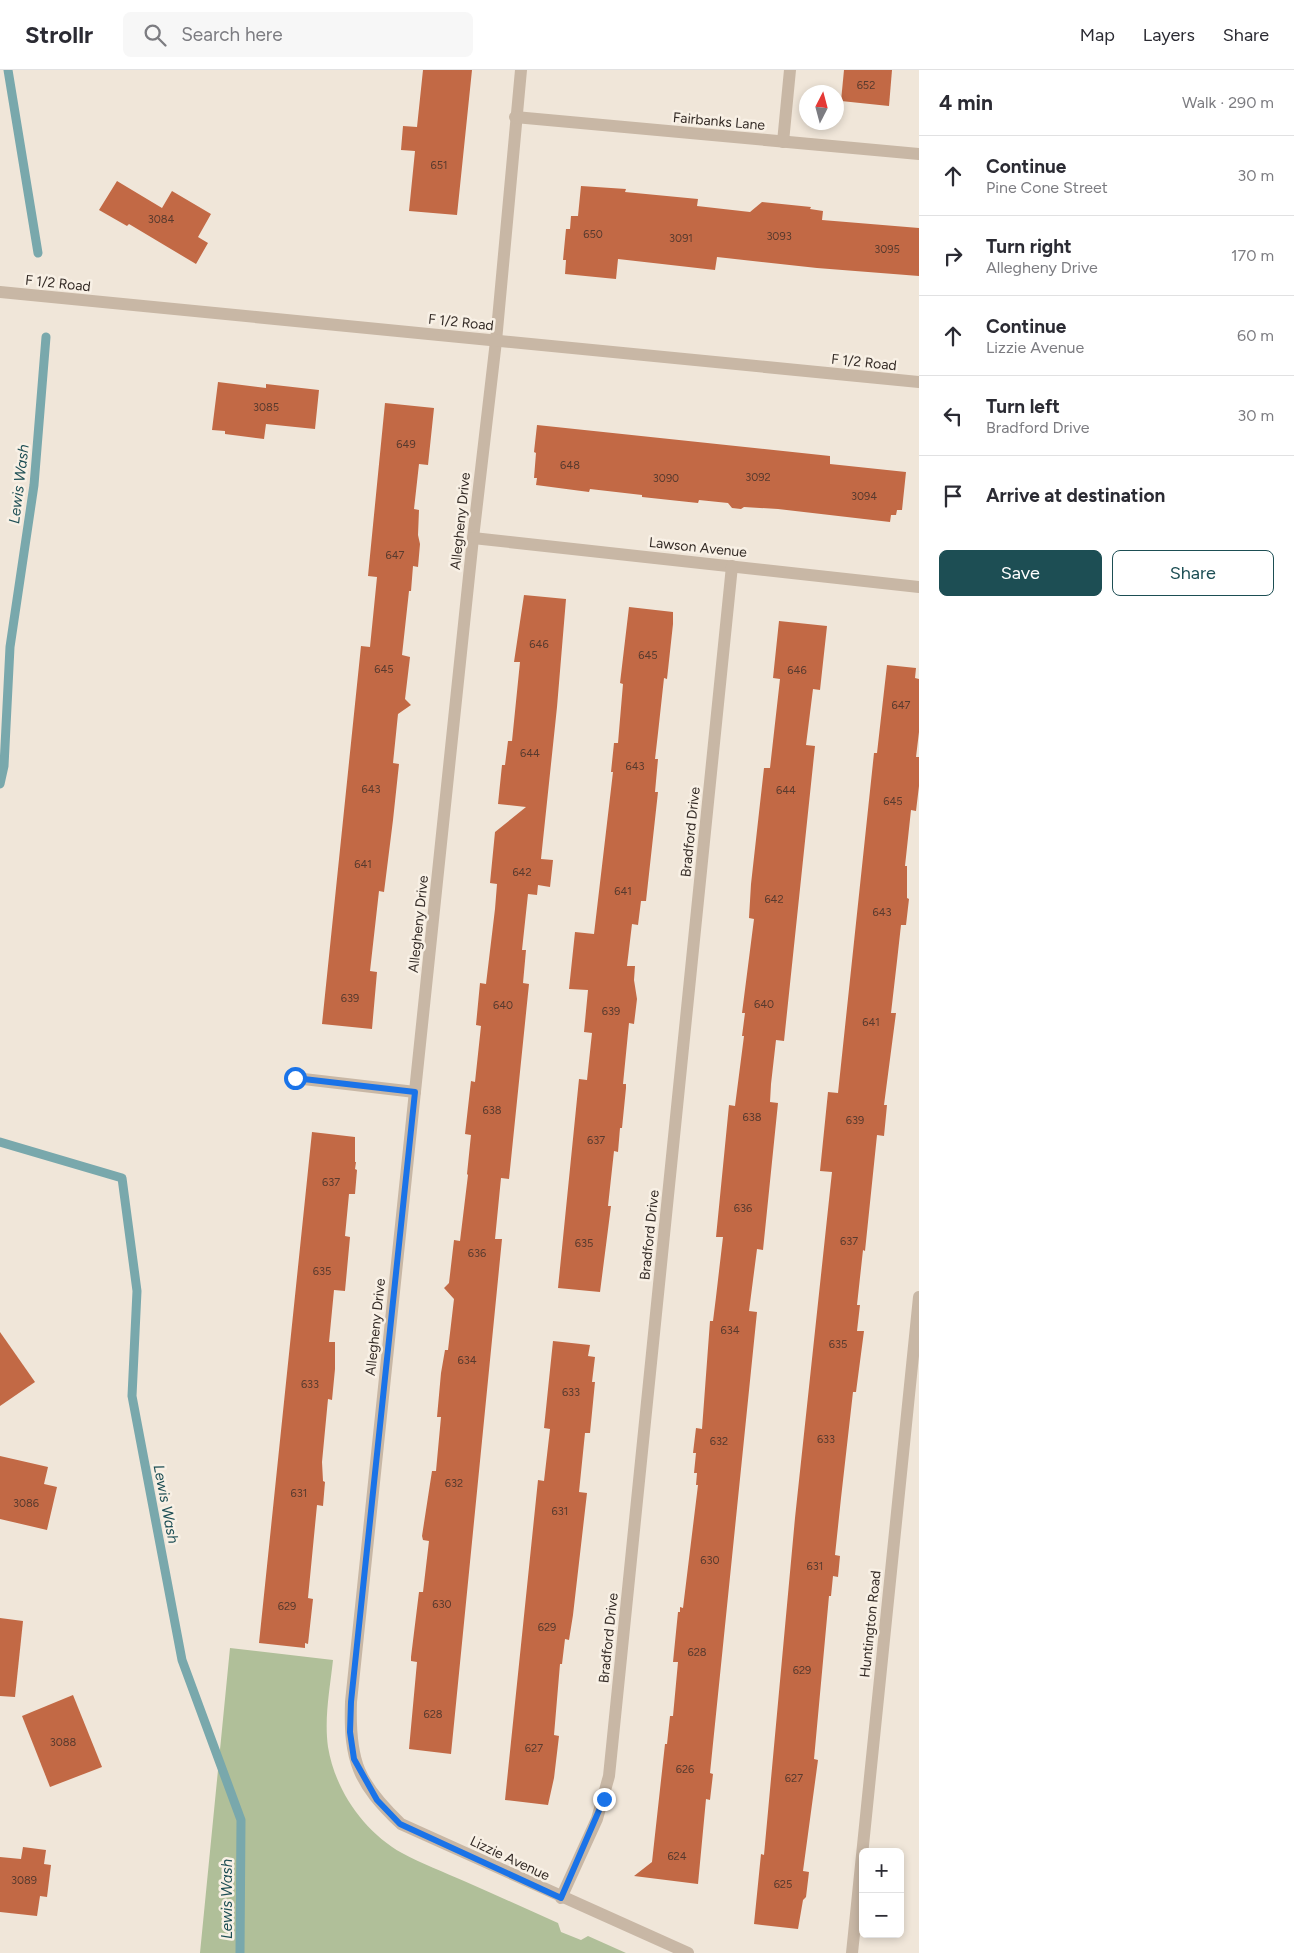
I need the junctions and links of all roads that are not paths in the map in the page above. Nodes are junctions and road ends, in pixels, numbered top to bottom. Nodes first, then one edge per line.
1 (521, 70) edge
2 (790, 70) edge
3 (515, 117) junction
4 (783, 142) junction
5 (919, 154) edge
6 (0, 292) edge
7 (496, 341) junction
8 (919, 382) edge
9 (473, 538) junction
10 (732, 566) junction
11 (919, 587) edge
12 (295, 1078) dead end
13 (415, 1092) junction
14 (919, 1297) edge
15 (364, 1780) joint
16 (561, 1898) junction
17 (688, 1953) edge
18 (852, 1953) edge

1 - 3 street, Allegheny Drive
2 - 4 street
3 - 4 street, Fairbanks Lane
3 - 7 street, Allegheny Drive
4 - 5 street, Fairbanks Lane
6 - 7 street, F 1/2 Road
7 - 8 street, F 1/2 Road
7 - 9 street, Allegheny Drive
9 - 10 street, Lawson Avenue
9 - 13 street, Allegheny Drive
10 - 11 street, Lawson Avenue
10 - 16 street, Bradford Drive
12 - 13 street
13 - 15 street, Allegheny Drive
14 - 18 street, Huntington Road
15 - 16 street, Lizzie Avenue
16 - 17 street, Lizzie Avenue

